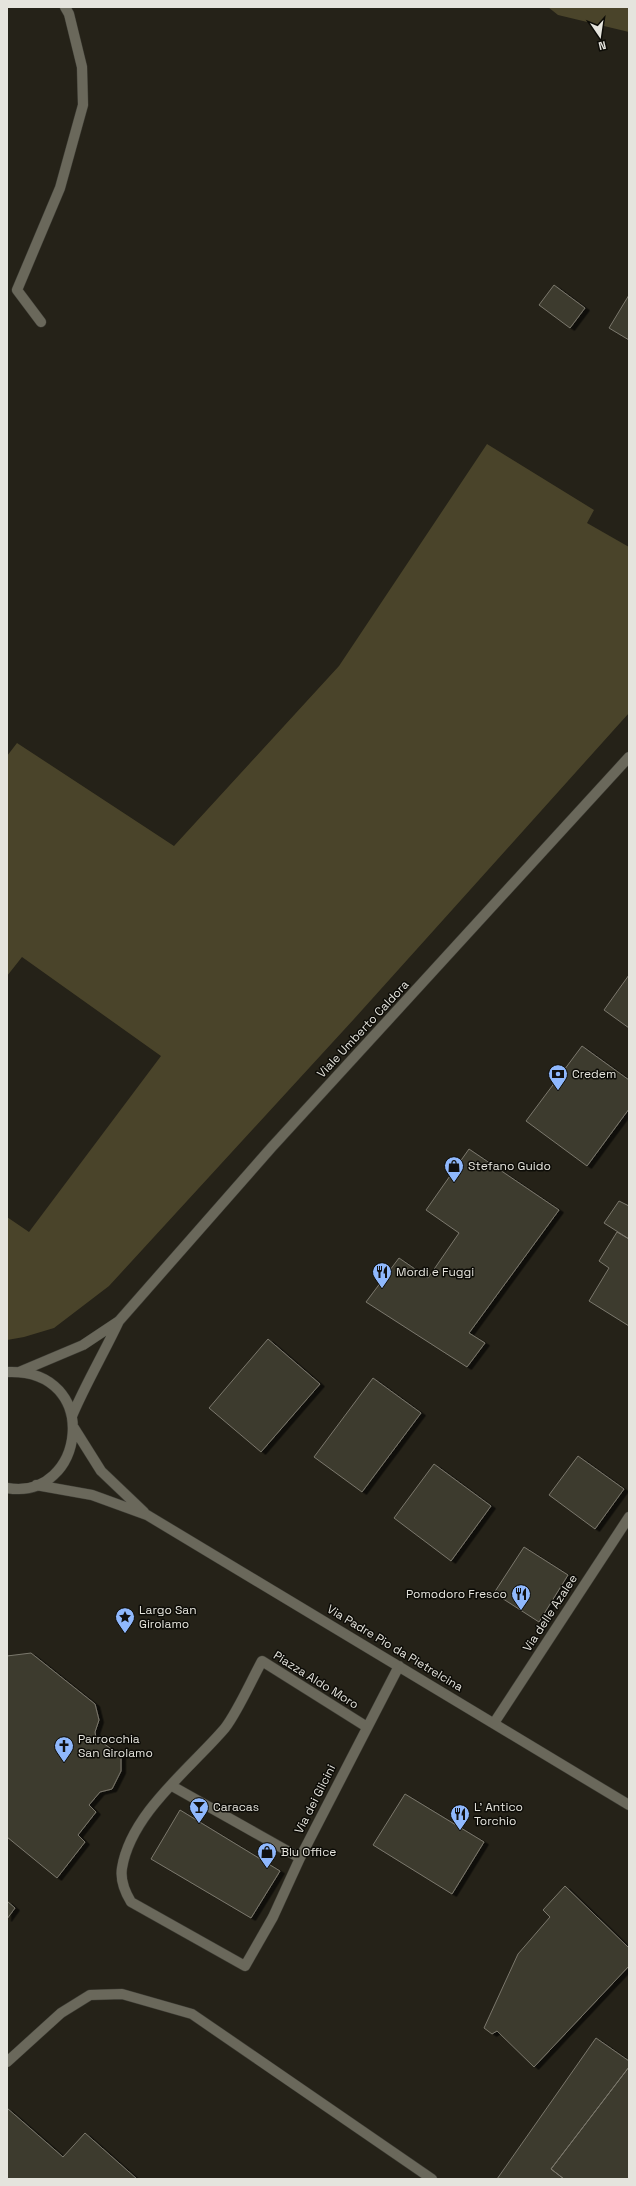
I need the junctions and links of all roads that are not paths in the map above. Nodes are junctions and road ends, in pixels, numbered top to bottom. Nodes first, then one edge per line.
1 (65, 7) edge
2 (41, 322) dead end
3 (629, 757) edge
4 (119, 1321) junction
5 (7, 1372) edge
6 (19, 1372) junction
7 (72, 1416) junction
8 (74, 1428) junction
9 (36, 1485) junction
10 (9, 1489) edge
11 (147, 1515) junction
12 (629, 1518) edge
13 (399, 1666) junction
14 (494, 1723) junction
15 (367, 1727) junction
16 (172, 1786) junction
17 (629, 1805) edge
18 (300, 1858) junction
19 (7, 2062) edge
20 (432, 2179) edge

1 - 2 street
3 - 4 street, Viale Umberto Caldora
4 - 6 street, Viale Umberto Caldora
4 - 7 street, Viale Umberto Caldora
5 - 6 street
6 - 7 street
7 - 8 street
8 - 9 street
8 - 11 street, Via Padre Pio da Pietrelcina
9 - 10 street
9 - 11 street, Via Padre Pio da Pietrelcina
11 - 13 street, Via Padre Pio da Pietrelcina
12 - 14 street, Via delle Azalee
13 - 14 street, Via Padre Pio da Pietrelcina
13 - 15 street, Via dei Glicini
14 - 17 street, Via Padre Pio da Pietrelcina
15 - 16 street, Piazza Aldo Moro
15 - 18 street, Via dei Glicini
16 - 18 street
16 - 18 street, Via dei Glicini
19 - 20 street

